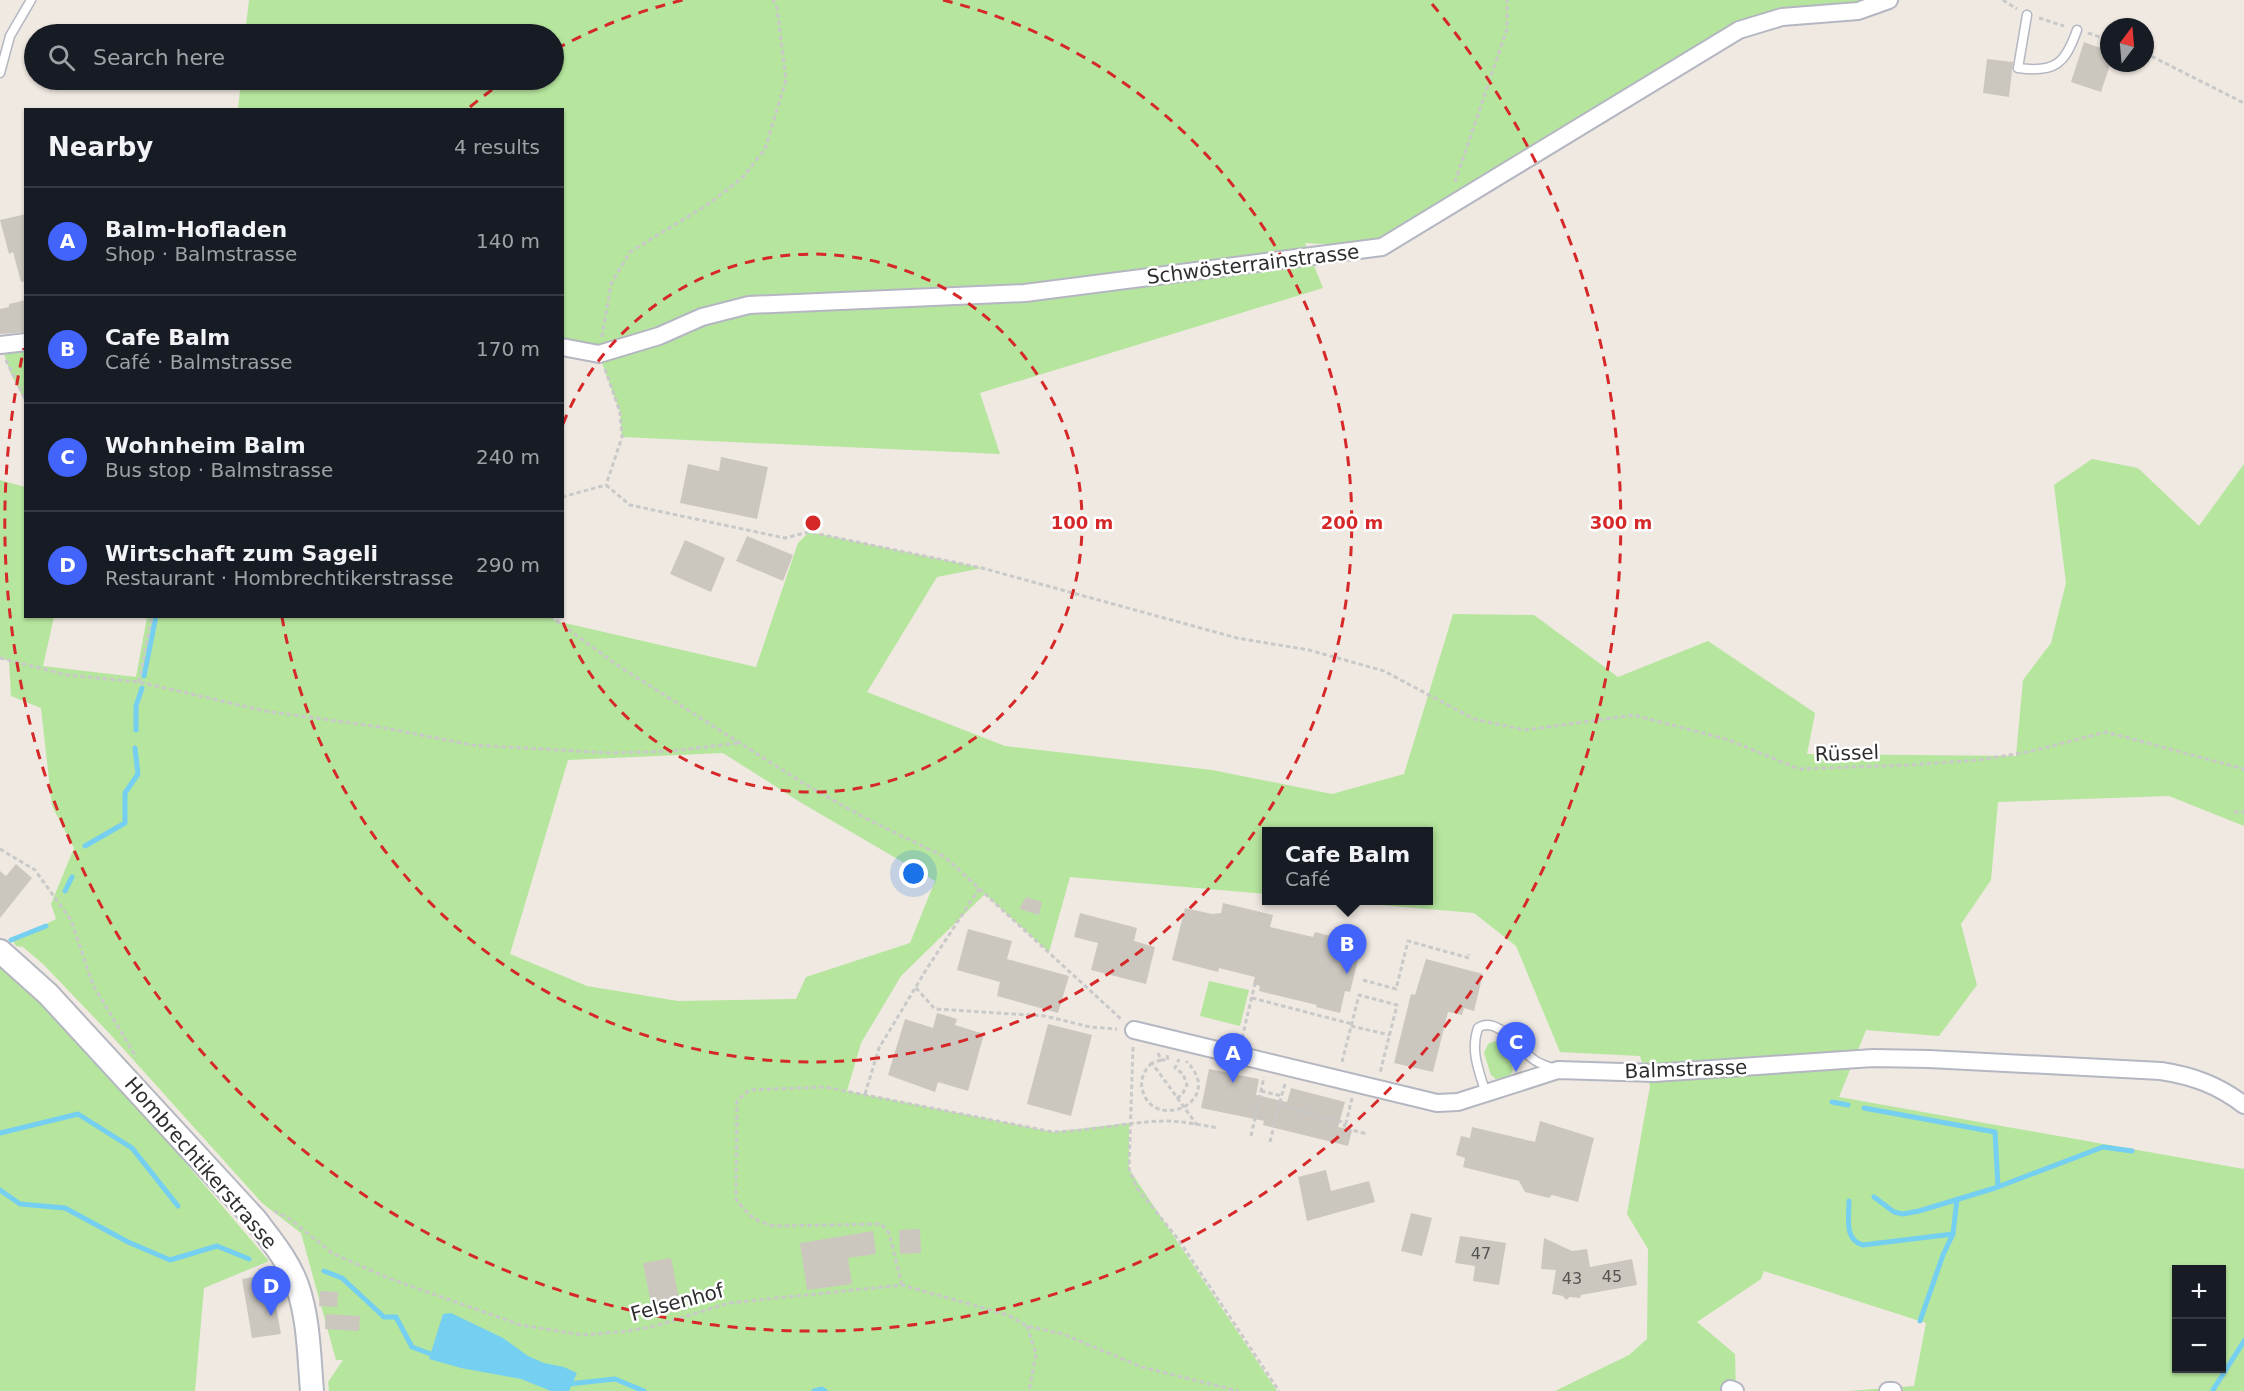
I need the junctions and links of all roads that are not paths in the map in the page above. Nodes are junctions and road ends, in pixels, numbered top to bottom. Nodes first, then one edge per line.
1 (31, 0) edge
2 (1889, 0) edge
3 (2027, 15) road end
4 (2077, 30) road end
5 (0, 73) edge
6 (24, 342) edge
7 (1, 345) edge
8 (564, 347) edge
9 (0, 951) edge
10 (1134, 1030) road end
11 (1558, 1070) junction
12 (1486, 1094) junction
13 (2244, 1105) edge
14 (312, 1391) edge

1 - 5 lane
2 - 8 street, Schwösterrainstrasse
3 - 4 lane
6 - 7 street
9 - 14 street, Hombrechtikerstrasse
10 - 12 street, Balmstrasse
11 - 12 street, Balmstrasse
11 - 12 lane
11 - 13 street, Balmstrasse

